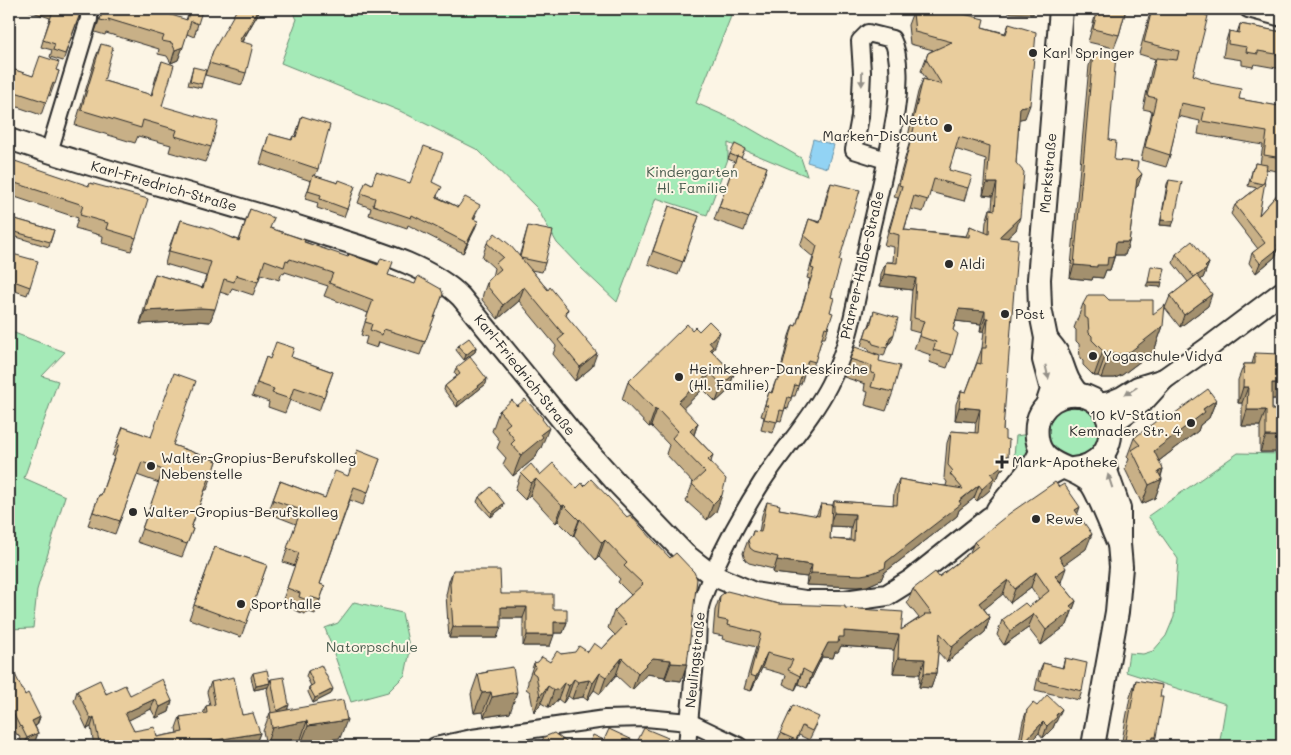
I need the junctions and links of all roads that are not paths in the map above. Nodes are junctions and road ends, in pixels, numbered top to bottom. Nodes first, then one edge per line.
1 (89, 9) edge
2 (1061, 9) edge
3 (1248, 9) edge
4 (1282, 18) edge
5 (9, 139) edge
6 (49, 152) junction
7 (886, 160) junction
8 (1282, 292) edge
9 (1046, 338) junction
10 (1164, 379) junction
11 (1078, 395) junction
12 (1098, 404) junction
13 (1048, 405) junction
14 (1111, 429) junction
15 (1041, 450) junction
16 (1103, 454) junction
17 (1068, 469) junction
18 (989, 518) junction
19 (1119, 544) junction
20 (712, 575) junction
21 (689, 722) junction
22 (435, 746) edge
23 (687, 746) edge
24 (739, 746) edge
25 (1093, 746) edge

1 - 6 street
2 - 9 main road, Markstraße
3 - 4 street
5 - 6 street, Karl-Friedrich-Straße
6 - 20 street, Karl-Friedrich-Straße
7 -> 7 street, Pfarrer-Halbe-Straße
7 - 20 street, Pfarrer-Halbe-Straße
8 - 10 street
9 - 11 main road, Markstraße
9 -> 13 main road, Markstraße
10 -> 12 street
10 - 14 street
11 - 12 main road
11 - 13 main road
12 - 14 main road
13 - 15 main road
14 - 16 main road
15 - 17 main road
15 - 18 street, Karl-Friedrich-Straße
16 - 17 main road
19 -> 16 main road
17 - 18 street, Karl-Friedrich-Straße
17 - 19 main road
18 - 20 street, Karl-Friedrich-Straße
19 - 25 main road
20 - 21 street, Neulingstraße
21 - 22 street
21 - 23 street, Neulingstraße
21 - 24 street

